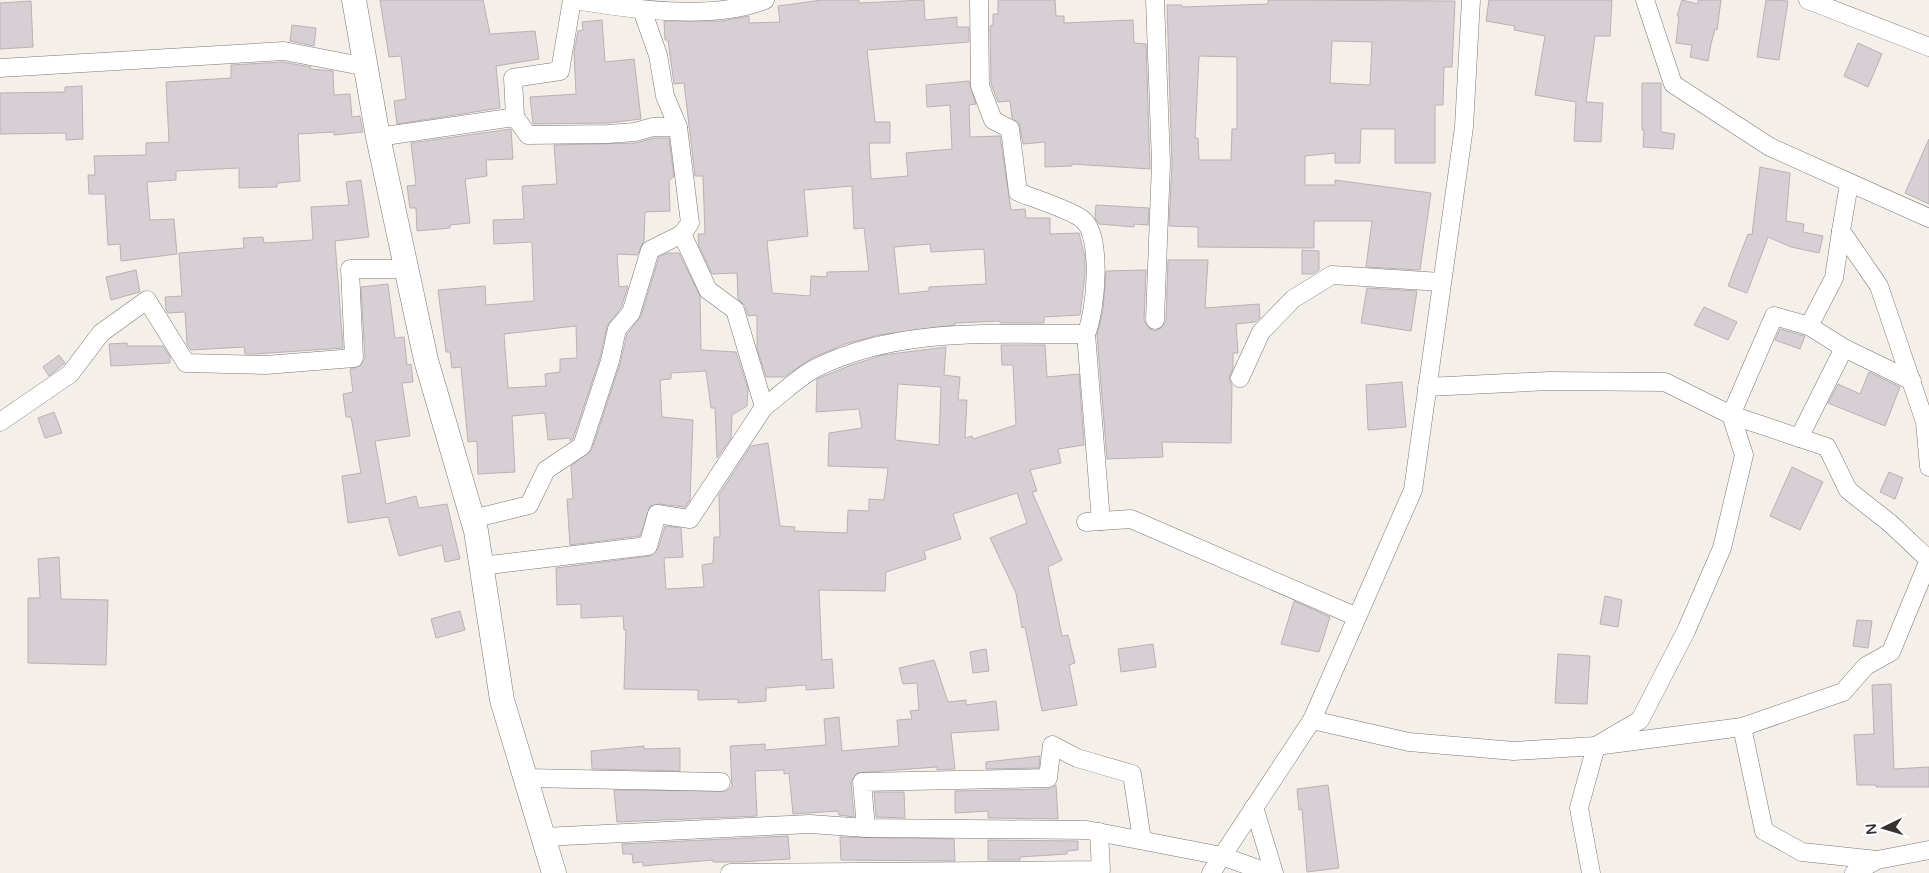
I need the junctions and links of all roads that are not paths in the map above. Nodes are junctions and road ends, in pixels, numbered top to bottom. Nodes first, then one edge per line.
1 (354, 0) edge
2 (573, 0) edge
3 (765, 0) edge
4 (979, 0) edge
5 (1148, 0) edge
6 (1155, 0) edge
7 (1471, 0) edge
8 (1645, 0) edge
9 (1808, 0) edge
10 (642, 10) junction
11 (1929, 47) edge
12 (367, 67) junction
13 (0, 68) edge
14 (515, 117) junction
15 (678, 127) junction
16 (378, 137) junction
17 (1849, 184) junction
18 (1929, 218) edge
19 (1841, 231) junction
20 (682, 234) junction
21 (407, 269) junction
22 (1441, 282) junction
23 (1155, 320) dead end
24 (1810, 326) junction
25 (1086, 334) junction
26 (1844, 348) junction
27 (1240, 378) dead end
28 (1427, 388) junction
29 (1919, 389) edge
30 (764, 407) junction
31 (1730, 415) junction
32 (0, 422) edge
33 (1799, 438) junction
34 (1929, 467) edge
35 (472, 519) junction
36 (481, 566) junction
37 (1357, 617) junction
38 (1312, 720) junction
39 (1742, 727) junction
40 (1596, 746) junction
41 (527, 778) junction
42 (721, 782) dead end
43 (1254, 807) junction
44 (866, 828) junction
45 (1099, 832) junction
46 (543, 837) junction
47 (1142, 840) junction
48 (1929, 850) edge
49 (1222, 856) junction
50 (1877, 860) junction
51 (937, 872) edge
52 (1032, 872) edge
53 (554, 873) edge
54 (730, 873) edge
55 (1211, 873) edge
56 (1270, 873) edge
57 (1274, 873) edge
58 (1591, 873) edge
59 (1854, 873) edge

1 - 12 main road
2 - 10 street
2 - 14 street
3 - 10 street
4 - 25 street
5 - 6 street
6 - 23 street
7 - 22 street
8 - 17 street
9 - 11 street
10 - 15 street
12 - 13 street
12 - 16 main road
14 - 15 street
14 - 16 street
15 - 20 street
16 - 21 main road
17 - 18 street
17 - 19 street
19 - 24 street
19 - 29 street
20 - 30 street
20 - 35 street
21 - 32 street
21 - 35 main road
22 - 27 street
22 - 28 street
24 - 26 street
24 - 31 street
25 - 30 street
25 - 37 street
26 - 29 street
26 - 33 street
28 - 31 street
28 - 37 street
29 - 34 street
30 - 36 street
31 - 33 street
31 - 40 street
33 - 39 street
35 - 36 main road
36 - 41 main road
37 - 38 street
38 - 40 street
38 - 43 street
39 - 40 street
39 - 50 street
40 - 58 street
41 - 42 street
41 - 46 main road
43 - 49 street
43 - 57 street
44 - 45 street
44 - 46 street
44 - 47 street
45 - 47 street
45 - 52 street
46 - 53 main road
47 - 49 street
48 - 50 street
49 - 55 street
49 - 56 street
50 - 59 street
51 - 52 street
51 - 54 street

